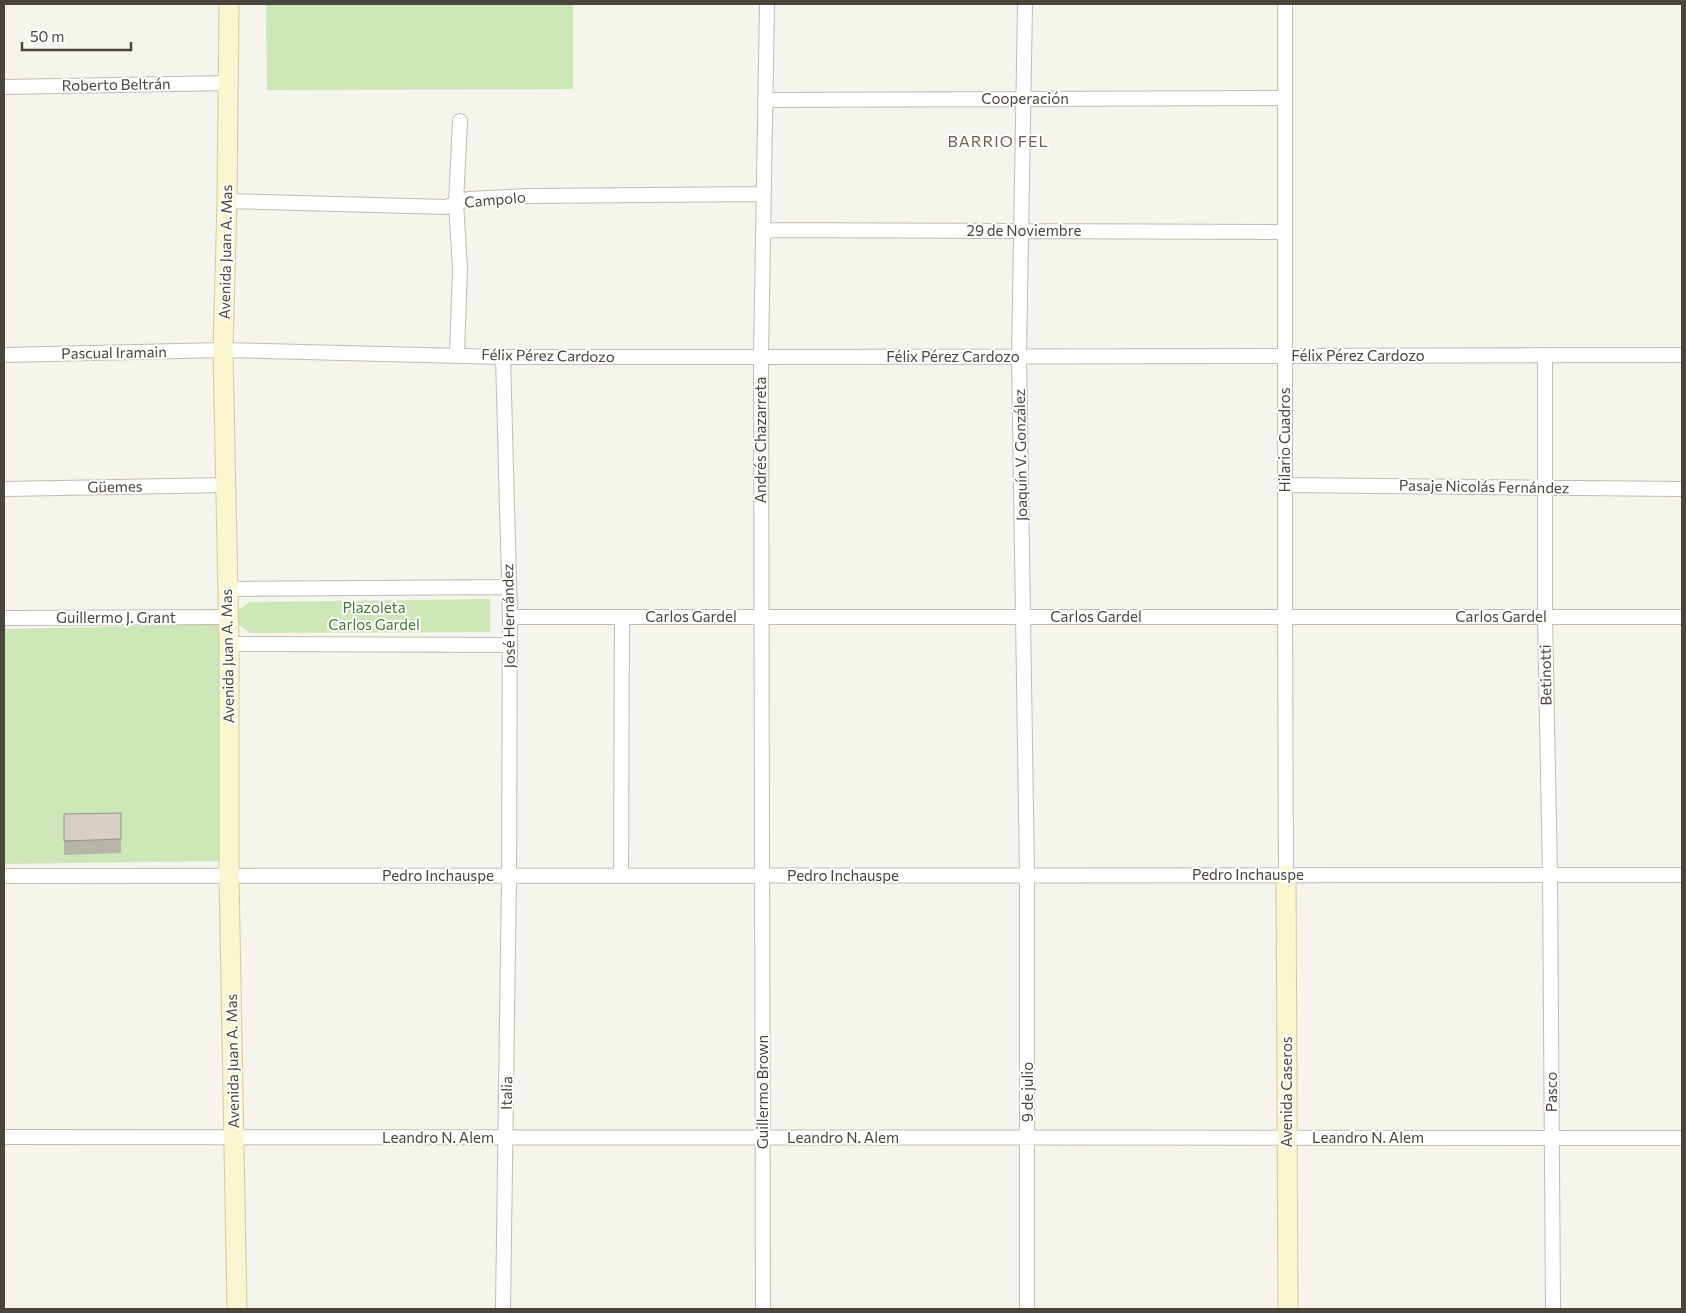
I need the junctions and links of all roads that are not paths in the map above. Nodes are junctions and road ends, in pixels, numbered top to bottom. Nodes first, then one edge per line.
1 (229, 4) edge
2 (767, 4) edge
3 (1025, 4) edge
4 (1285, 4) edge
5 (229, 83) junction
6 (4, 87) edge
7 (1023, 98) junction
8 (1285, 98) junction
9 (765, 100) junction
10 (460, 121) dead end
11 (764, 194) junction
12 (227, 201) junction
13 (456, 203) junction
14 (763, 230) junction
15 (1021, 231) junction
16 (1285, 232) junction
17 (224, 350) junction
18 (4, 355) edge
19 (457, 355) junction
20 (1545, 355) junction
21 (1682, 355) edge
22 (504, 356) junction
23 (1019, 357) junction
24 (1285, 357) junction
25 (761, 358) junction
26 (226, 485) junction
27 (1285, 485) junction
28 (1545, 487) junction
29 (4, 489) edge
30 (1682, 489) edge
31 (508, 587) junction
32 (228, 589) junction
33 (228, 617) junction
34 (510, 617) junction
35 (622, 617) junction
36 (762, 617) junction
37 (1023, 617) junction
38 (1285, 617) junction
39 (1545, 617) junction
40 (1682, 617) edge
41 (4, 618) edge
42 (229, 644) junction
43 (510, 645) junction
44 (1027, 875) junction
45 (1286, 875) junction
46 (1550, 875) junction
47 (1682, 875) edge
48 (4, 876) edge
49 (229, 876) junction
50 (509, 876) junction
51 (621, 876) junction
52 (762, 876) junction
53 (4, 1137) edge
54 (235, 1138) junction
55 (506, 1138) junction
56 (764, 1138) junction
57 (1028, 1138) junction
58 (1287, 1138) junction
59 (1552, 1138) junction
60 (1682, 1138) edge
61 (237, 1309) edge
62 (503, 1309) edge
63 (763, 1309) edge
64 (1027, 1309) edge
65 (1288, 1309) edge
66 (1553, 1309) edge

1 - 5 main road, Avenida Juan A. Mas
2 - 9 street, Andrés Chazarreta
3 - 7 street, Joaquín V. González
4 - 8 street, Hilario Cuadros
5 - 6 street, Roberto Beltrán
5 - 12 main road, Avenida Juan A. Mas
7 - 8 street, Cooperación
7 - 9 street, Cooperación
7 - 15 street, Joaquín V. González
8 - 16 street, Hilario Cuadros
9 - 11 street, Andrés Chazarreta
10 - 13 street
11 - 13 street, Campolo
11 - 14 street, Andrés Chazarreta
12 - 13 street, Campolo
12 - 17 main road, Avenida Juan A. Mas
13 - 19 street
14 - 15 street, 29 de Noviembre
14 - 25 street, Andrés Chazarreta
15 - 16 street, 29 de Noviembre
15 - 23 street, Joaquín V. González
16 - 24 street, Hilario Cuadros
17 - 18 street, Pascual Iramain
17 - 19 street, Félix Pérez Cardozo
17 - 26 main road, Avenida Juan A. Mas
19 - 22 street, Félix Pérez Cardozo
20 - 21 street, Félix Pérez Cardozo
20 - 24 street, Félix Pérez Cardozo
20 - 28 street, Betinotti
22 - 25 street, Félix Pérez Cardozo
22 - 31 street, José Hernández
23 - 24 street, Félix Pérez Cardozo
23 - 25 street, Félix Pérez Cardozo
23 - 37 street, Joaquín V. González
24 - 27 street, Hilario Cuadros
25 - 36 street, Andrés Chazarreta
26 - 29 street, Güemes
26 - 32 main road, Avenida Juan A. Mas
27 - 28 street, Pasaje Nicolás Fernández
27 - 38 street, Hilario Cuadros
28 - 30 street, Pasaje Nicolás Fernández
28 - 39 street, Betinotti
31 - 32 street
31 - 34 street, José Hernández
32 - 33 main road, Avenida Juan A. Mas
33 - 41 street, Guillermo J. Grant
33 - 42 main road, Avenida Juan A. Mas
34 - 35 street, Carlos Gardel
34 - 43 street, José Hernández
35 - 36 street, Carlos Gardel
35 - 51 street
36 - 37 street, Carlos Gardel
36 - 52 street, Andrés Chazarreta
37 - 38 street, Carlos Gardel
37 - 44 street, Joaquín V. González
38 - 39 street, Carlos Gardel
38 - 45 street, Hilario Cuadros
39 - 40 street, Carlos Gardel
39 - 46 street, Betinotti
42 - 43 street
42 - 49 main road, Avenida Juan A. Mas
43 - 50 street, José Hernández
44 - 45 street, Pedro Inchauspe
44 - 52 street, Pedro Inchauspe
44 - 57 street, 9 de julio
45 - 46 street, Pedro Inchauspe
45 - 58 main road, Avenida Caseros
46 - 47 street, Pedro Inchauspe
46 - 59 street, Pasco
48 - 49 street, Pedro Inchauspe
49 - 50 street, Pedro Inchauspe
49 - 54 main road, Avenida Juan A. Mas
50 - 51 street, Pedro Inchauspe
50 - 55 street, Italia
51 - 52 street, Pedro Inchauspe
52 - 56 street, Guillermo Brown
53 - 54 street, Leandro N. Alem
54 - 55 street, Leandro N. Alem
54 - 61 main road, Avenida Juan A. Mas
55 - 56 street, Leandro N. Alem
55 - 62 street, Italia
56 - 57 street, Leandro N. Alem
56 - 63 street, Guillermo Brown
57 - 58 street, Leandro N. Alem
57 - 64 street, 9 de julio
58 - 59 street, Leandro N. Alem
58 - 65 main road, Avenida Caseros
59 - 60 street, Leandro N. Alem
59 - 66 street, Pasco

